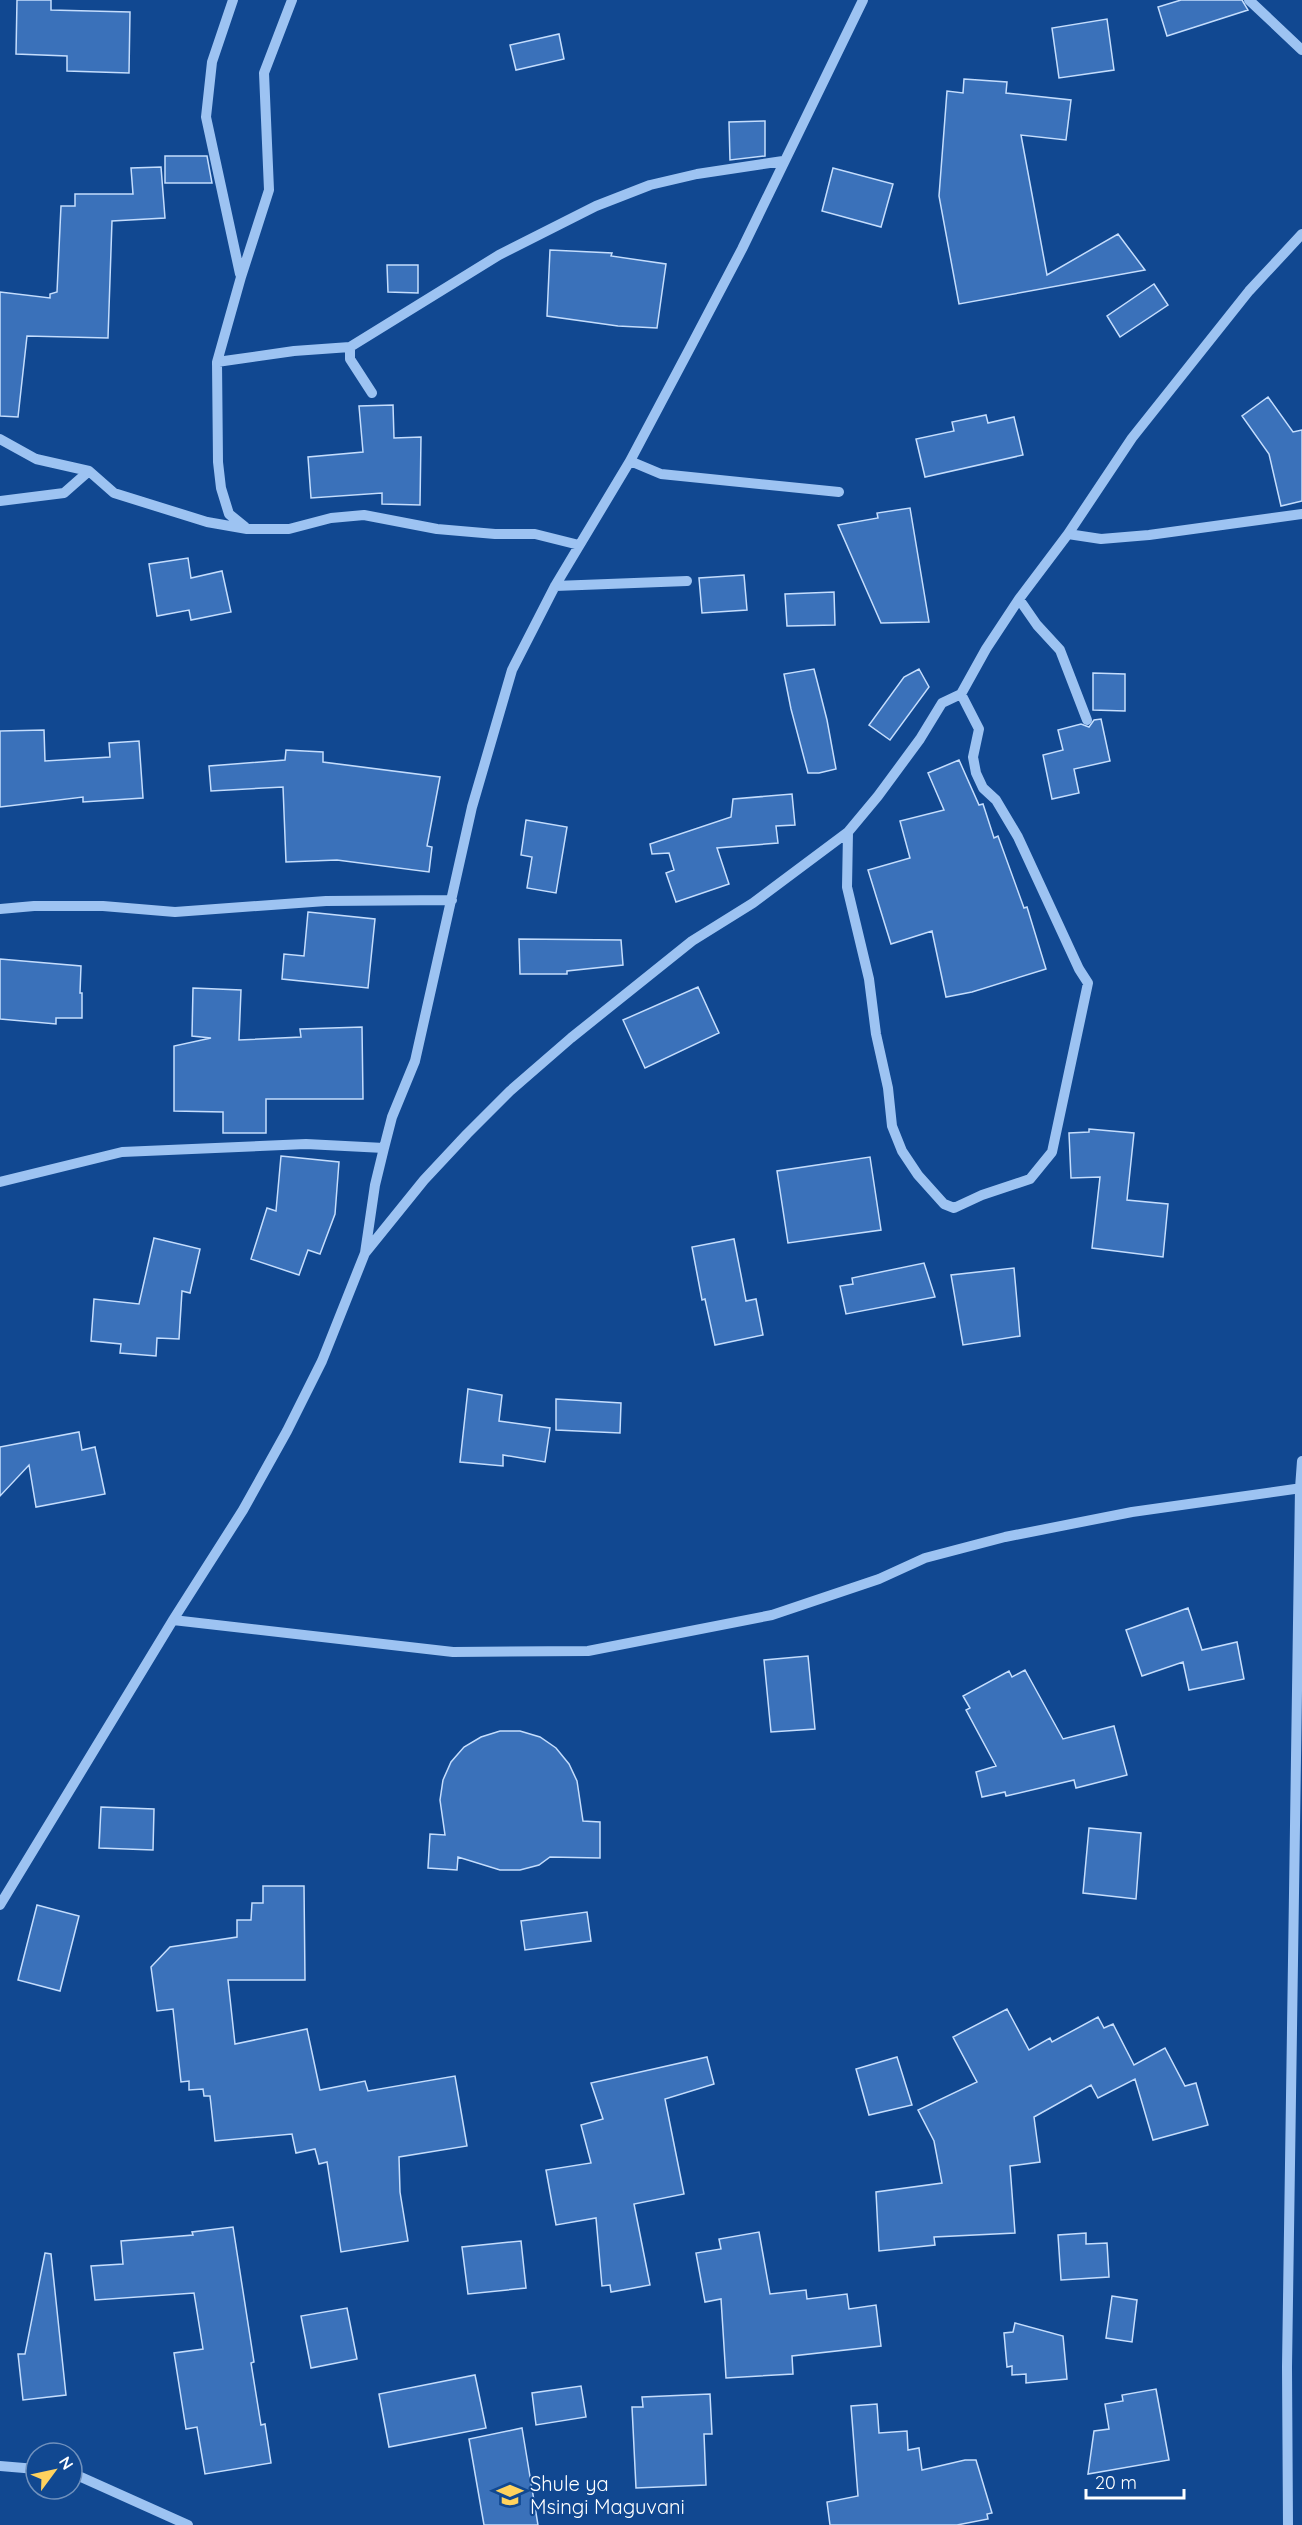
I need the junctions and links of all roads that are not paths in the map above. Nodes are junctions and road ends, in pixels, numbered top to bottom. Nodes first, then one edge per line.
1 (233, 0) edge
2 (292, 0) edge
3 (863, 0) edge
4 (1249, 0) edge
5 (1302, 50) edge
6 (783, 161) junction
7 (1302, 234) edge
8 (241, 277) junction
9 (350, 347) junction
10 (217, 362) junction
11 (372, 393) dead end
12 (0, 439) edge
13 (630, 462) junction
14 (89, 471) junction
15 (839, 492) dead end
16 (0, 501) edge
17 (1302, 514) edge
18 (247, 529) junction
19 (1068, 534) junction
20 (579, 545) junction
21 (687, 581) dead end
22 (555, 586) junction
23 (1019, 599) junction
24 (961, 694) junction
25 (1087, 720) dead end
26 (848, 832) junction
27 (452, 900) junction
28 (0, 909) edge
29 (384, 1148) junction
30 (0, 1182) edge
31 (365, 1253) junction
32 (1302, 1461) edge
33 (1301, 1488) edge
34 (173, 1620) junction
35 (0, 1905) edge
36 (0, 2466) edge
37 (24, 2468) edge
38 (84, 2478) edge
39 (188, 2525) edge
40 (1288, 2525) edge

1 - 8 street
2 - 8 street
3 - 6 street
4 - 5 street
6 - 9 street
6 - 13 street
7 - 19 street
8 - 10 street
9 - 10 street
9 - 11 street
10 - 18 street
12 - 14 street
13 - 15 street
13 - 20 street
14 - 16 street
14 - 18 street
17 - 19 street
18 - 20 street
19 - 23 street
20 - 22 street
21 - 22 street
22 - 27 street
23 - 24 street
23 - 25 street
24 - 26 street
24 - 26 street
26 - 31 street
27 - 28 street
27 - 29 street
29 - 30 street
29 - 31 street
31 - 34 street
32 - 33 street
33 - 34 street
33 - 40 street
34 - 35 street
36 - 37 street
38 - 39 street

